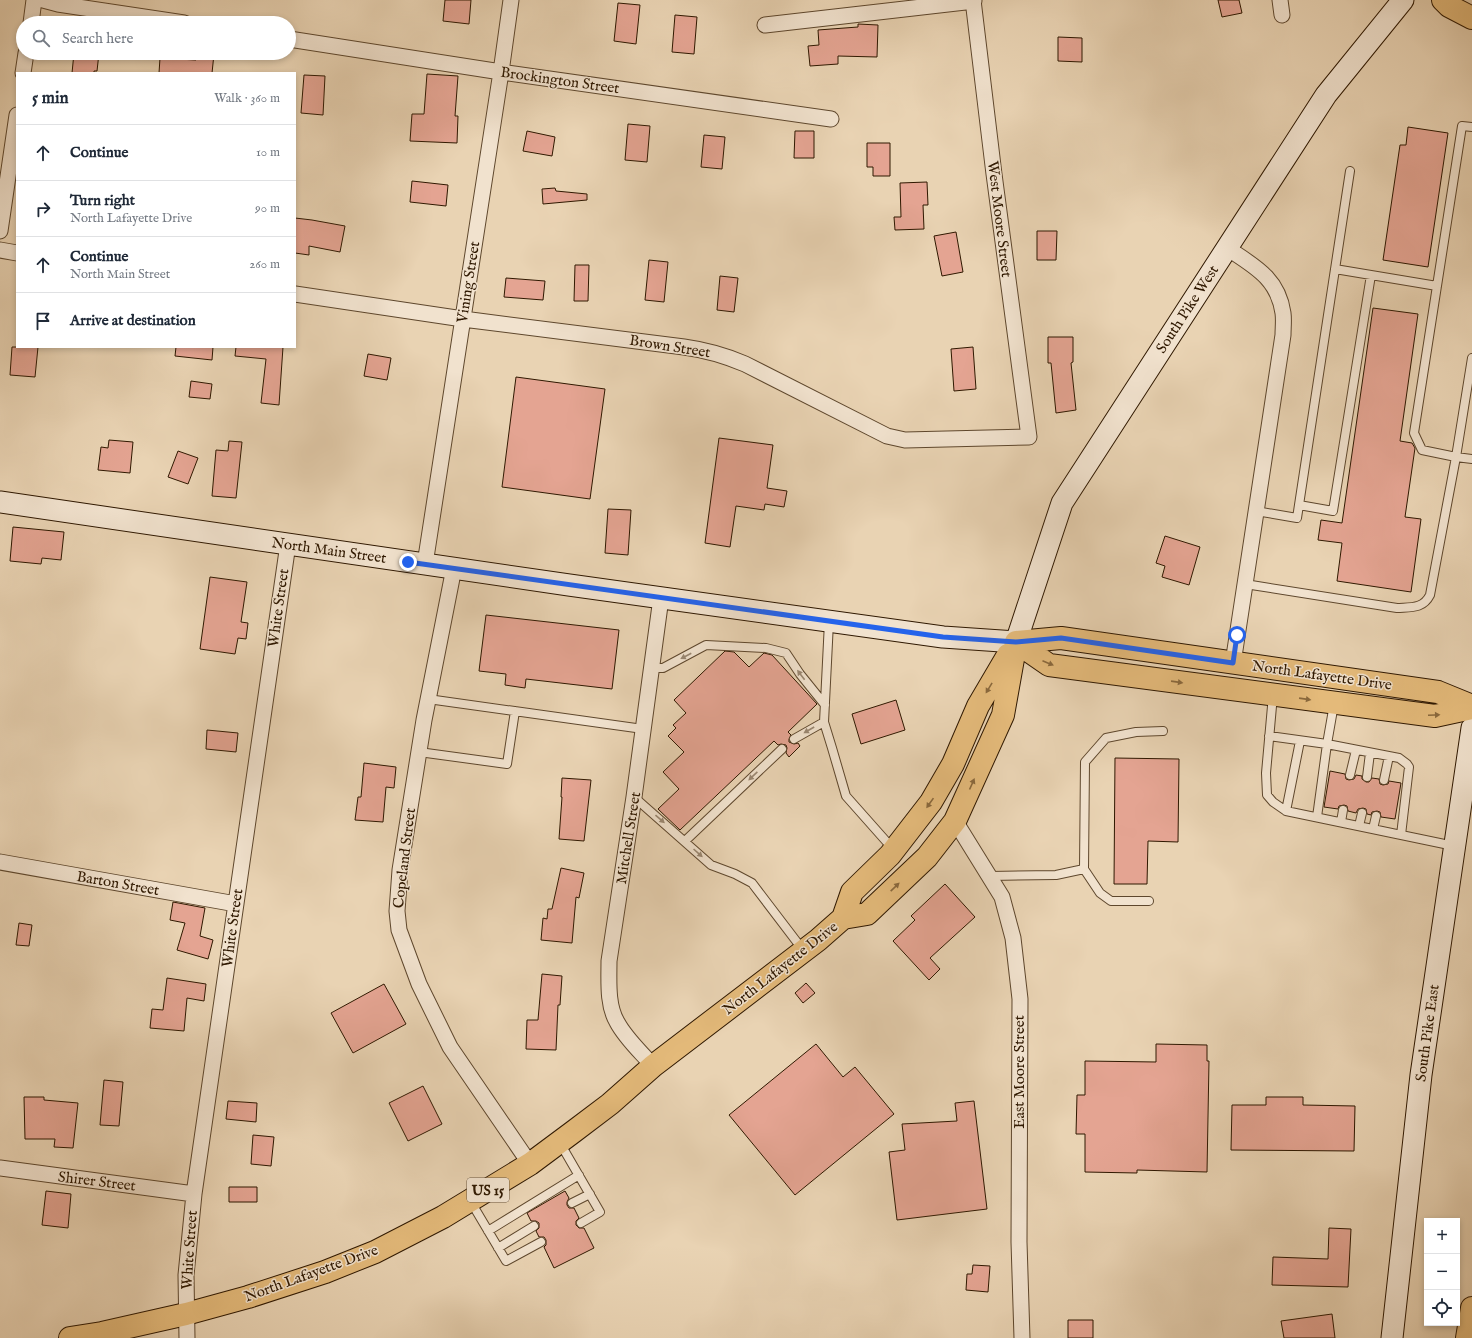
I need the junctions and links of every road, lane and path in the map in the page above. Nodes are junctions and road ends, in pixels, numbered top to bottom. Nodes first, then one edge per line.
1 (34, 0) edge
2 (42, 0) edge
3 (511, 0) edge
4 (973, 0) edge
5 (1280, 0) edge
6 (1403, 0) edge
7 (1443, 0) edge
8 (1282, 15) dead end
9 (32, 16) edge
10 (138, 16) edge
11 (1472, 18) edge
12 (765, 25) dead end
13 (296, 40) edge
14 (25, 60) edge
15 (23, 72) edge
16 (501, 72) junction
17 (831, 119) dead end
18 (16, 123) edge
19 (1472, 127) edge
20 (1350, 171) dead end
21 (0, 231) edge
22 (1227, 248) junction
23 (0, 250) edge
24 (16, 253) edge
25 (1335, 269) junction
26 (1371, 275) junction
27 (1437, 286) junction
28 (296, 294) edge
29 (463, 319) junction
30 (1472, 358) edge
31 (1029, 438) joint
32 (1456, 457) junction
33 (1472, 460) edge
34 (0, 502) edge
35 (1299, 505) junction
36 (1256, 511) junction
37 (288, 544) junction
38 (425, 564) junction
39 (454, 568) junction
40 (1245, 584) junction
41 (661, 598) junction
42 (829, 621) junction
43 (1016, 642) junction
44 (1233, 663) junction
45 (651, 668) junction
46 (1273, 695) junction
47 (428, 699) junction
48 (1334, 703) junction
49 (825, 705) junction
50 (1472, 707) edge
51 (515, 711) junction
52 (824, 722) junction
53 (1472, 728) edge
54 (643, 729) junction
55 (1163, 730) dead end
56 (1269, 736) junction
57 (794, 739) dead end
58 (1300, 741) junction
59 (1327, 744) junction
60 (782, 749) dead end
61 (1356, 750) junction
62 (419, 752) junction
63 (1370, 753) junction
64 (1389, 756) junction
65 (1350, 774) dead end
66 (1367, 777) dead end
67 (1384, 780) dead end
68 (634, 797) junction
69 (1343, 810) dead end
70 (1286, 811) junction
71 (1362, 813) dead end
72 (1376, 816) dead end
73 (1317, 817) junction
74 (955, 820) junction
75 (1342, 822) junction
76 (1359, 826) junction
77 (1373, 829) junction
78 (1402, 835) junction
79 (685, 841) junction
80 (1455, 846) junction
81 (894, 850) junction
82 (0, 862) edge
83 (1084, 870) junction
84 (990, 876) junction
85 (1150, 901) dead end
86 (236, 904) junction
87 (843, 918) junction
88 (804, 951) junction
89 (653, 1066) junction
90 (559, 1142) junction
91 (530, 1164) junction
92 (0, 1168) edge
93 (579, 1175) junction
94 (194, 1194) junction
95 (590, 1194) junction
96 (470, 1201) junction
97 (572, 1204) dead end
98 (581, 1223) dead end
99 (534, 1226) dead end
100 (488, 1231) junction
101 (542, 1242) dead end
102 (498, 1248) junction
103 (1472, 1308) edge
104 (186, 1314) junction
105 (70, 1338) edge
106 (188, 1338) edge
107 (1022, 1338) edge
108 (1392, 1338) edge
109 (1467, 1338) edge

1 - 9 street
2 - 10 street
3 - 16 street, Vining Street
4 - 12 street
4 - 31 street, West Moore Street
5 - 8 street
6 - 22 main road, South Pike West
7 - 11 main road
13 - 16 street, Brockington Street
14 - 15 street
16 - 17 street, Brockington Street
16 - 29 street, Vining Street
18 - 21 street
19 - 27 lane
20 - 25 lane
22 - 36 street
22 - 43 main road, South Pike West
23 - 24 street
25 - 26 lane
25 - 35 lane
26 - 27 lane
26 - 35 lane
27 - 32 lane
28 - 29 street, Brown Street
29 - 31 street, Brown Street
29 - 38 street, Vining Street
30 - 32 lane
32 - 33 lane
32 - 40 lane
34 - 37 main road, North Main Street
35 - 36 lane
36 - 40 street
37 - 38 main road, North Main Street
37 - 86 street, White Street
38 - 39 main road, North Main Street
39 - 41 main road, North Main Street
39 - 47 street, Copeland Street
40 - 44 street
41 - 42 main road, North Main Street
41 - 45 street, Mitchell Street
42 - 43 main road, North Main Street
42 - 49 lane
43 - 44 main road, North Lafayette Drive
43 -> 46 main road
74 -> 43 main road, North Lafayette Drive
43 -> 81 main road
44 - 50 main road, North Lafayette Drive
49 -> 45 lane
45 - 54 street, Mitchell Street
46 -> 48 main road
46 - 56 lane
47 - 51 lane
47 - 62 street, Copeland Street
48 -> 50 main road
48 - 59 lane
49 - 52 lane
51 - 54 lane
51 - 62 lane
52 -> 57 lane
52 - 81 lane
53 - 80 main road, South Pike East
54 - 68 street, Mitchell Street
55 - 83 lane
56 - 58 lane
56 - 70 lane
58 - 59 lane
58 - 70 lane
59 - 61 lane
59 - 73 lane
60 -> 79 lane
61 - 63 lane
61 - 65 lane
62 - 91 street, Copeland Street
63 - 64 lane
63 - 66 lane
64 - 67 lane
64 - 78 lane
68 -> 79 lane
68 - 89 street, Mitchell Street
69 - 75 lane
70 - 73 lane
71 - 76 lane
72 - 77 lane
73 - 75 lane
74 - 84 street, East Moore Street
87 -> 74 main road, North Lafayette Drive
75 - 76 lane
76 - 77 lane
77 - 78 lane
78 - 80 lane
79 -> 88 lane
80 - 108 main road, South Pike East
81 - 87 main road
82 - 86 street, Barton Street
83 - 84 lane
83 - 85 lane
84 - 107 street, East Moore Street
86 - 94 street, White Street
87 - 88 main road, North Lafayette Drive / US 15
88 - 89 main road, North Lafayette Drive / US 15
89 - 90 main road, North Lafayette Drive / US 15
90 - 91 main road, North Lafayette Drive / US 15
90 - 93 lane
91 - 96 main road, North Lafayette Drive / US 15
92 - 94 street, Shirer Street
93 - 95 lane
93 - 100 lane
94 - 104 street, White Street
95 - 97 lane
95 - 98 lane
96 - 100 lane
96 - 104 main road, North Lafayette Drive / US 15
99 - 102 lane
100 - 102 lane
101 - 102 lane
103 - 109 main road
104 - 105 main road, North Lafayette Drive / US 15
104 - 106 street, White Street

